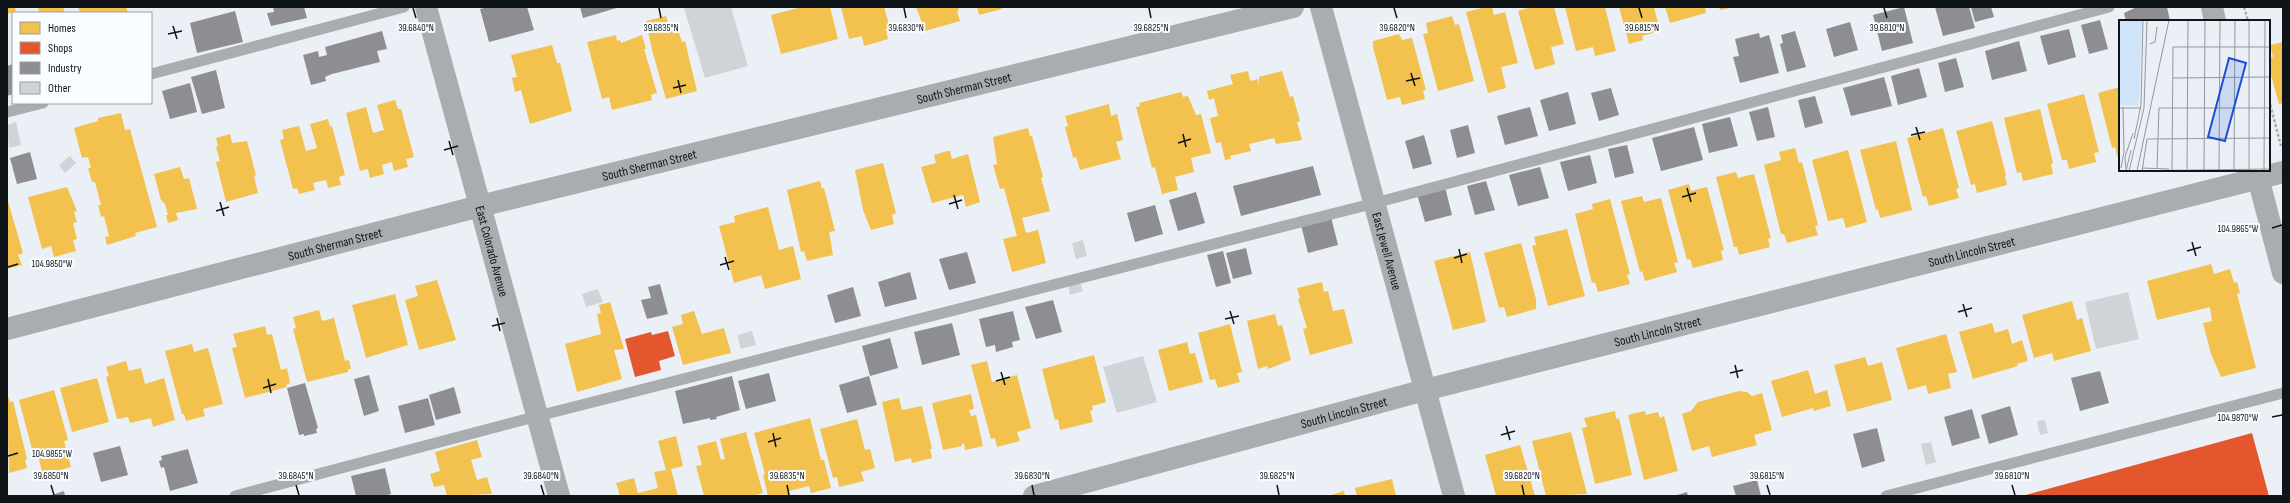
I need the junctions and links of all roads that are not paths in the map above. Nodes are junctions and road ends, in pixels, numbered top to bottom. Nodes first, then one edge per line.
1 (404, 7) edge
2 (426, 7) edge
3 (1293, 7) edge
4 (1321, 7) edge
5 (2109, 7) edge
6 (2212, 7) edge
7 (2215, 20) edge
8 (152, 74) edge
9 (39, 104) edge
10 (7, 112) edge
11 (2283, 172) edge
12 (2257, 175) edge
13 (1375, 203) junction
14 (480, 206) junction
15 (2283, 272) edge
16 (7, 329) edge
17 (1425, 390) junction
18 (2283, 393) edge
19 (538, 416) junction
20 (235, 496) edge
21 (559, 496) edge
22 (1034, 496) edge
23 (1454, 496) edge
24 (1886, 496) edge

1 - 8 lane
2 - 14 street, East Colorado Avenue
3 - 14 street, South Sherman Street
4 - 13 street, East Jewell Avenue
5 - 13 lane
6 - 7 street
9 - 10 lane
11 - 12 street, South Lincoln Street
12 - 15 street
12 - 17 street, South Lincoln Street
13 - 17 street, East Jewell Avenue
13 - 19 lane
14 - 16 street, South Sherman Street
14 - 19 street, East Colorado Avenue
17 - 22 street, South Lincoln Street
17 - 23 street, East Jewell Avenue
18 - 24 lane
19 - 20 lane
19 - 21 street, East Colorado Avenue

